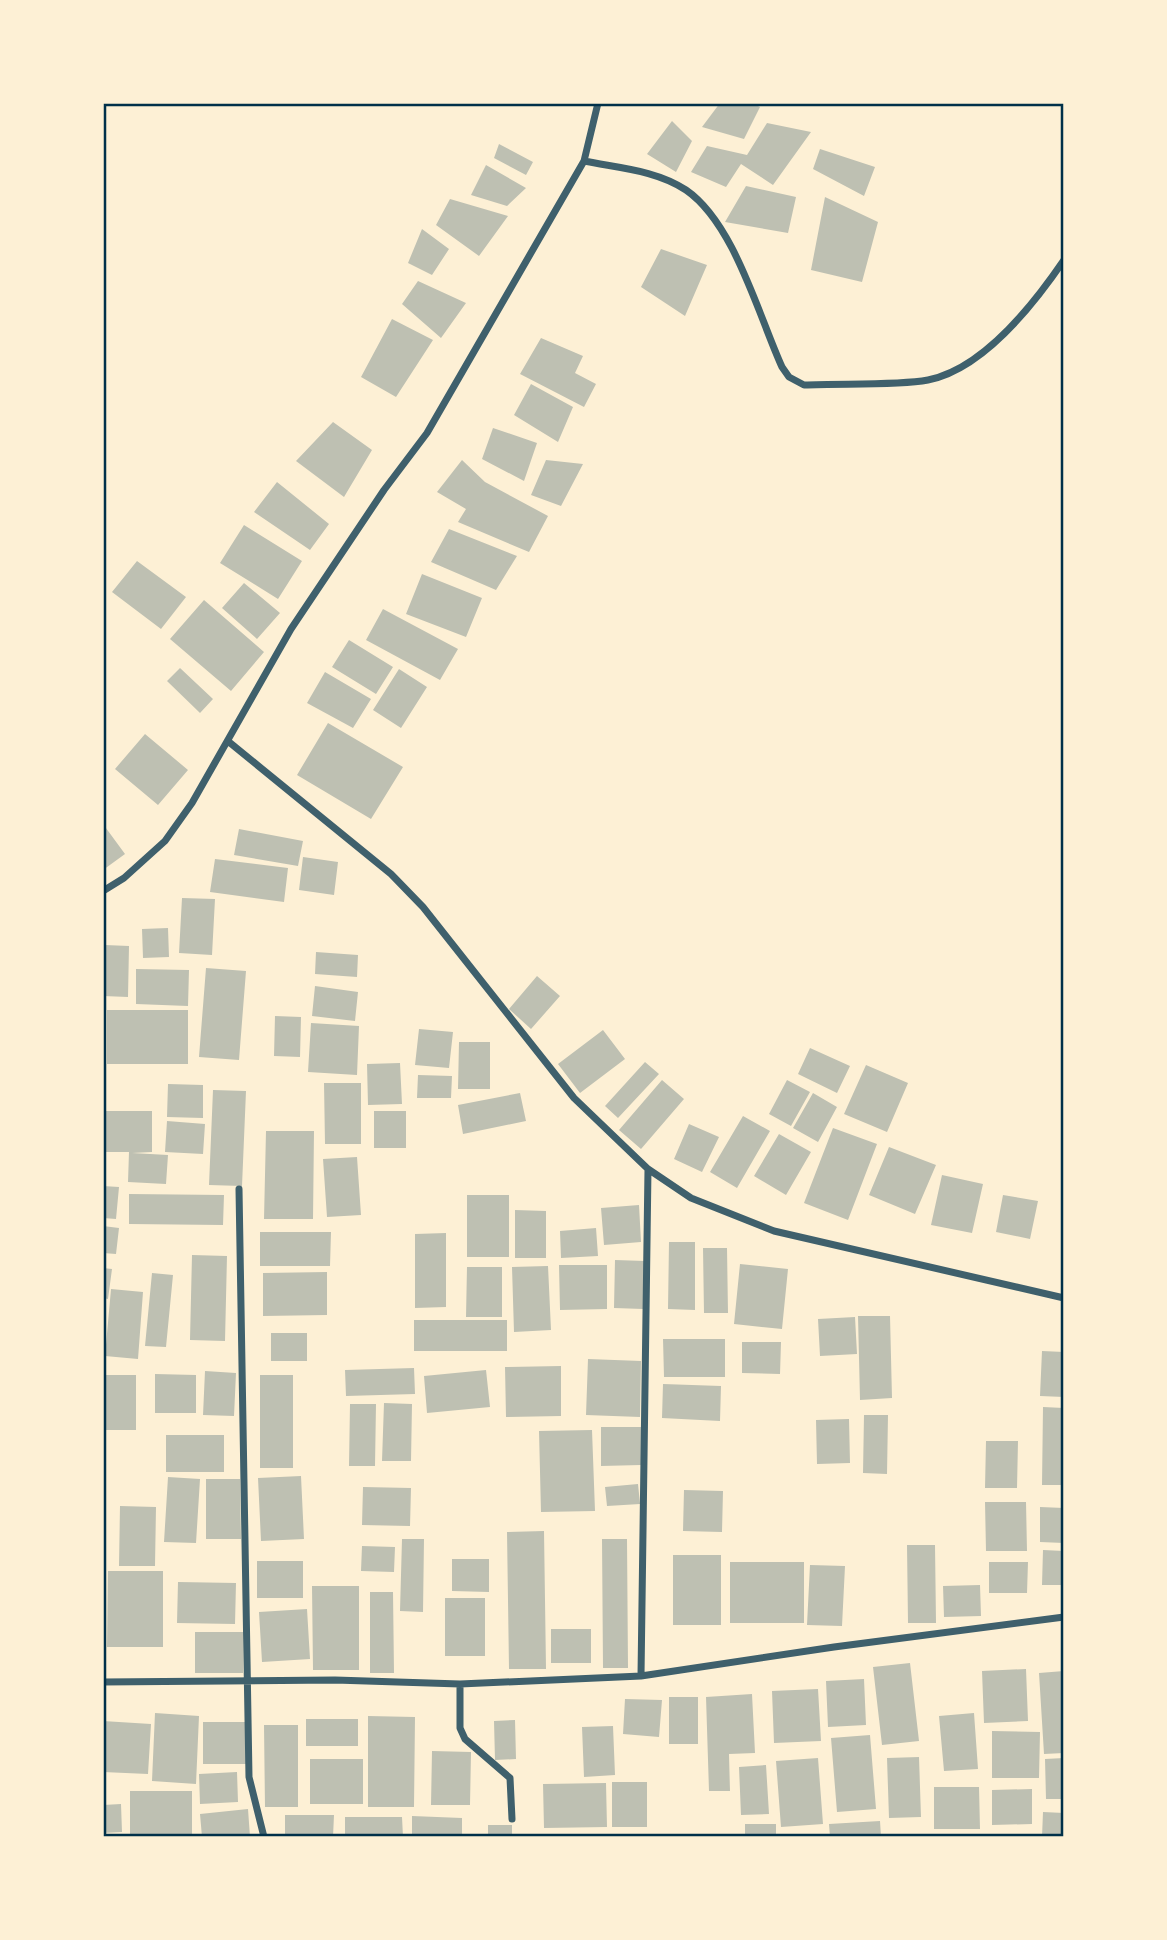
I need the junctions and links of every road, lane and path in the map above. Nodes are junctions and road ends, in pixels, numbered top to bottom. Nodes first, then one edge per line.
1 (598, 103) edge
2 (584, 161) junction
3 (1064, 260) edge
4 (229, 742) junction
5 (103, 891) edge
6 (648, 1169) junction
7 (239, 1189) dead end
8 (1064, 1298) edge
9 (1064, 1618) edge
10 (641, 1676) junction
11 (103, 1682) edge
12 (246, 1682) junction
13 (460, 1684) junction
14 (512, 1819) dead end
15 (264, 1837) edge

1 - 2 street
2 - 3 street
2 - 4 street
4 - 5 street
4 - 6 street
6 - 8 street
6 - 10 street
7 - 12 street
9 - 10 street
10 - 13 street
11 - 12 street
12 - 13 street
12 - 15 street
13 - 14 street

